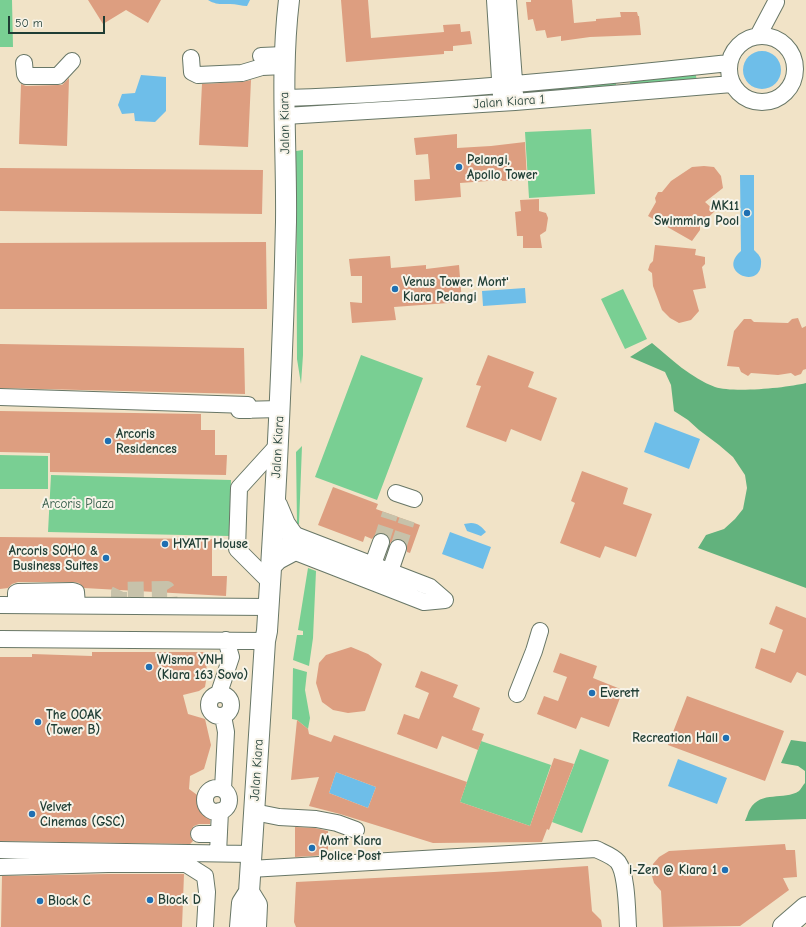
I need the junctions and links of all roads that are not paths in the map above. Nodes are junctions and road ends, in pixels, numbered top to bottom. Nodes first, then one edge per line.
1 (289, 0) edge
2 (495, 0) edge
3 (508, 0) edge
4 (776, 2) dead end
5 (758, 36) junction
6 (261, 56) dead end
7 (191, 58) dead end
8 (284, 60) junction
9 (72, 62) dead end
10 (24, 63) dead end
11 (729, 63) junction
12 (801, 72) edge
13 (507, 84) junction
14 (732, 84) junction
15 (508, 103) junction
16 (285, 107) junction
17 (0, 397) edge
18 (125, 409) dead end
19 (280, 409) junction
20 (250, 410) junction
21 (279, 444) junction
22 (396, 493) dead end
23 (414, 498) dead end
24 (283, 539) junction
25 (381, 542) tunnel mouth
26 (398, 548) tunnel mouth
27 (370, 572) junction
28 (390, 573) junction
29 (271, 574) junction
30 (384, 587) junction
31 (8, 605) edge
32 (269, 607) junction
33 (540, 631) dead end
34 (0, 639) edge
35 (226, 640) junction
36 (265, 641) junction
37 (517, 694) dead end
38 (254, 812) junction
39 (356, 830) dead end
40 (198, 839) dead end
41 (218, 843) junction
42 (0, 850) edge
43 (251, 857) junction
44 (0, 867) edge
45 (249, 892) junction
46 (806, 908) edge
47 (205, 927) edge
48 (240, 927) edge
49 (256, 927) edge
50 (628, 927) edge
51 (784, 927) edge

1 - 8 main road, Jalan Kiara
2 - 13 street
3 - 13 street
4 - 5 street
5 - 11 street
5 - 12 street
6 - 8 street
7 - 8 street
8 - 16 main road, Jalan Kiara
9 - 10 street
11 - 13 street, Jalan Kiara 1
11 - 14 street
12 - 14 street
13 - 15 street
13 - 16 street, Jalan Kiara 1
14 - 15 street, Jalan Kiara 1
15 - 16 street, Jalan Kiara 1
16 - 19 main road, Jalan Kiara
17 - 20 street
18 - 20 street
19 - 20 street
19 - 21 main road, Jalan Kiara
21 - 24 main road, Jalan Kiara
21 - 29 street
22 - 23 street
24 - 27 street
24 - 29 main road, Jalan Kiara
25 - 27 street
26 - 28 street
27 - 28 street
27 - 30 street
28 - 30 street
28 - 30 street
29 - 32 main road, Jalan Kiara
31 - 32 street
32 - 36 main road, Jalan Kiara
33 - 37 street
34 - 35 street
35 - 36 street
35 - 41 street
36 - 38 main road, Jalan Kiara
38 - 39 street
38 - 43 main road, Jalan Kiara
40 - 41 street
41 - 42 street
41 - 43 street
41 - 43 street
43 - 45 main road, Jalan Kiara
43 - 50 street
44 - 47 street
45 - 48 main road, Jalan Kiara
45 - 49 main road, Jalan Kiara
46 - 51 highway

